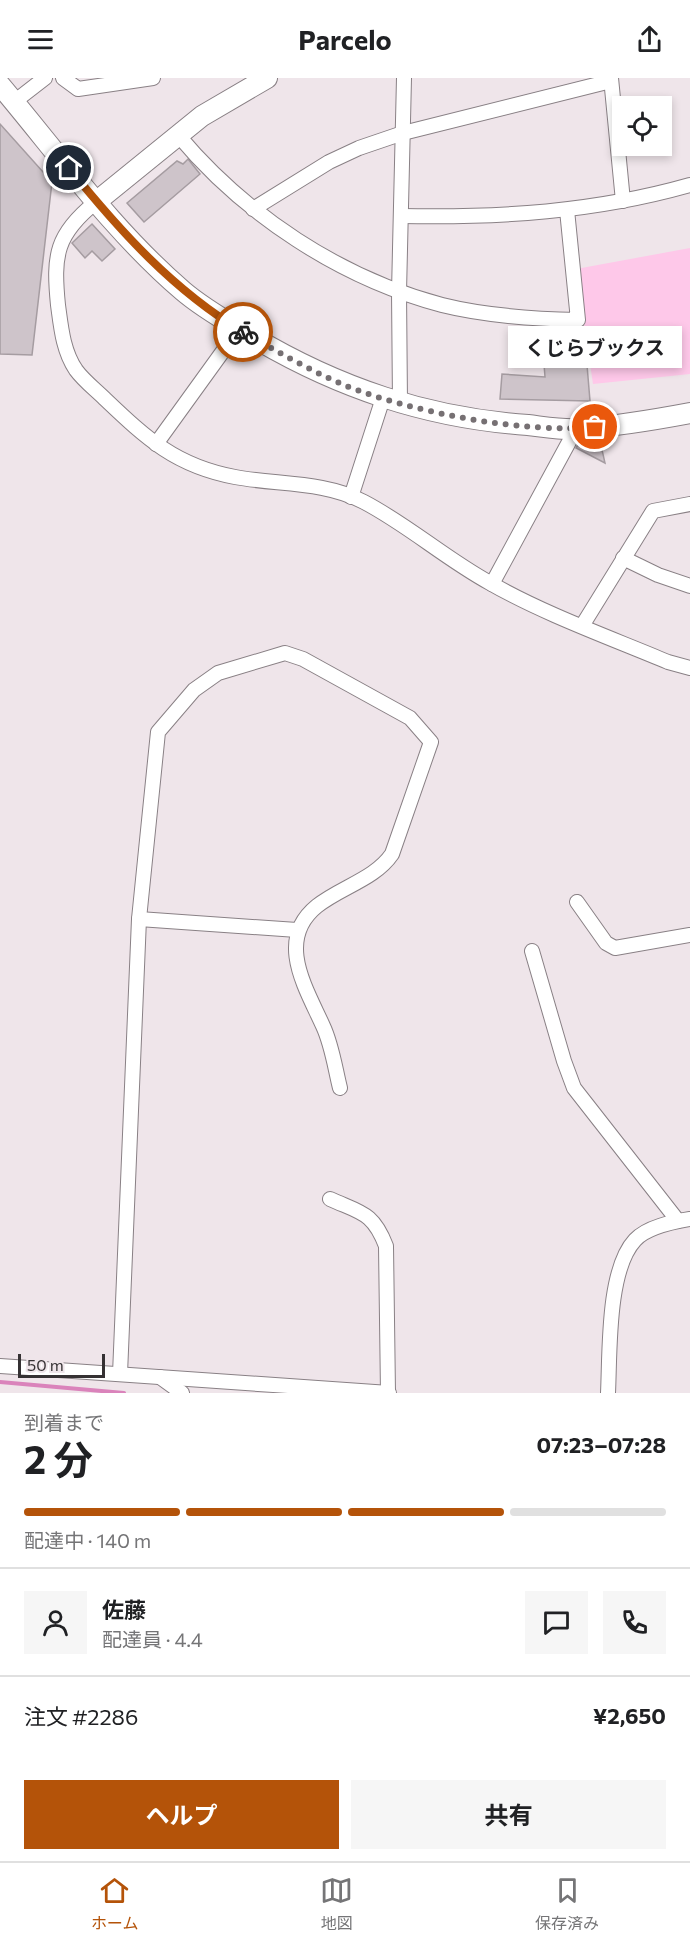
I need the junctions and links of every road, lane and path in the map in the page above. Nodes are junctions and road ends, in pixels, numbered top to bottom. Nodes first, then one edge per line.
1 (45, 78) edge
2 (63, 78) edge
3 (153, 78) edge
4 (267, 78) edge
5 (404, 78) edge
6 (611, 80) edge
7 (0, 85) edge
8 (14, 102) junction
9 (403, 133) junction
10 (178, 135) junction
11 (690, 185) edge
12 (623, 201) junction
13 (96, 202) junction
14 (253, 209) junction
15 (567, 210) junction
16 (401, 216) junction
17 (399, 292) junction
18 (239, 329) junction
19 (392, 400) junction
20 (690, 413) edge
21 (576, 429) junction
22 (156, 444) junction
23 (351, 497) junction
24 (690, 504) edge
25 (623, 558) junction
26 (492, 584) junction
27 (690, 586) edge
28 (582, 626) junction
29 (690, 668) edge
30 (577, 902) dead end
31 (139, 919) junction
32 (297, 930) junction
33 (690, 935) edge
34 (532, 951) dead end
35 (340, 1088) dead end
36 (330, 1199) dead end
37 (684, 1220) edge
38 (0, 1366) edge
39 (120, 1374) junction
40 (158, 1376) junction
41 (182, 1393) edge
42 (389, 1393) edge
43 (608, 1393) edge

1 - 8 street
2 - 3 street
4 - 10 street
5 - 9 street
6 - 9 street
6 - 12 street
7 - 8 street
8 - 13 street
9 - 14 street
9 - 16 street
10 - 13 street
10 - 14 street
11 - 12 street
12 - 15 street
13 - 18 street
13 - 22 street
14 - 17 street
15 - 16 street
15 - 17 street
16 - 17 street
17 - 19 street
18 - 19 street
18 - 22 street
19 - 21 street
19 - 23 street
20 - 21 street
21 - 26 street
22 - 23 street
23 - 26 street
24 - 25 street
25 - 27 street
25 - 28 street
26 - 28 street
28 - 29 street
30 - 33 street
31 - 32 street
31 - 32 street
31 - 39 street
32 - 35 street
34 - 37 street
36 - 42 street
37 - 43 street
38 - 39 street
39 - 40 street
40 - 41 street
40 - 42 street

